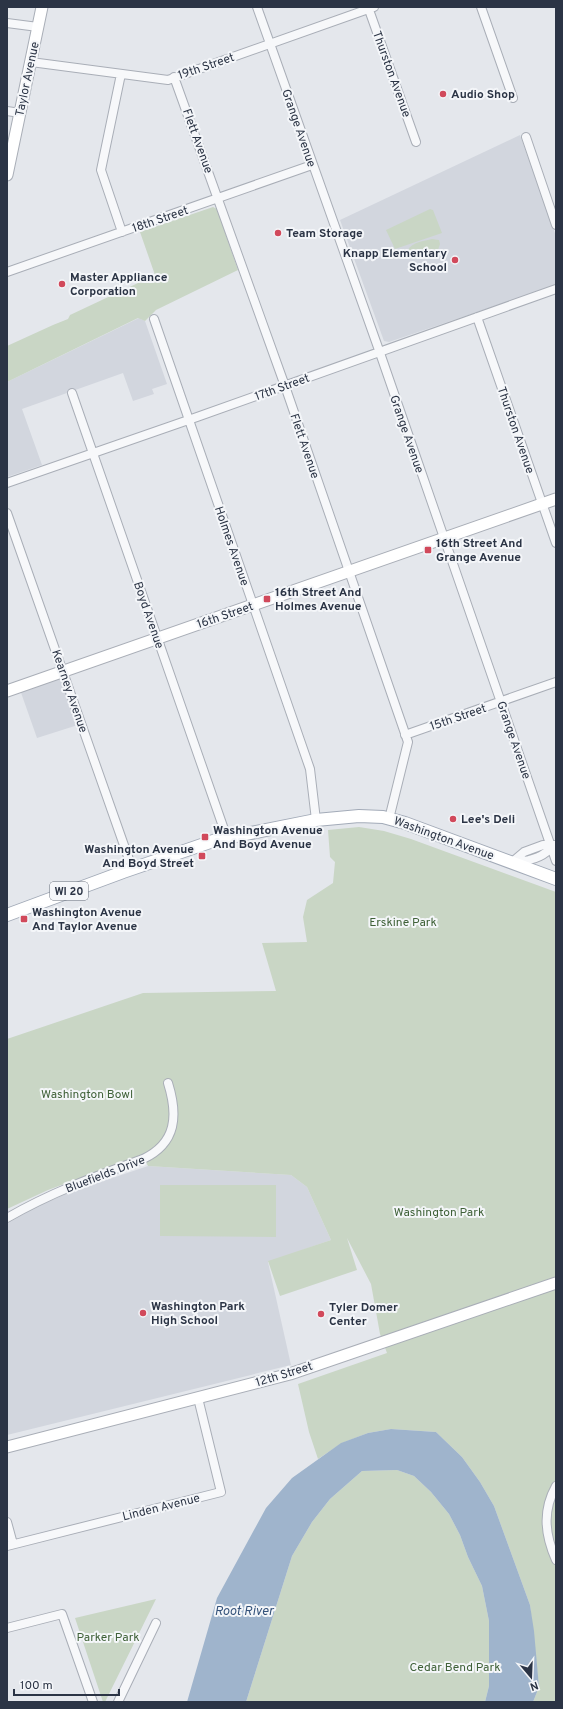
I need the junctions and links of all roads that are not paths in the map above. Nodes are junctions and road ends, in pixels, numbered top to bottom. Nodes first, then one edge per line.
1 (42, 7) edge
2 (257, 7) edge
3 (481, 7) edge
4 (370, 8) edge
5 (7, 23) edge
6 (38, 27) junction
7 (270, 44) junction
8 (31, 62) junction
9 (121, 74) junction
10 (174, 77) junction
11 (513, 98) dead end
12 (7, 111) edge
13 (20, 113) junction
14 (526, 137) dead end
15 (416, 142) dead end
16 (312, 165) junction
17 (7, 175) edge
18 (219, 198) junction
19 (556, 225) edge
20 (122, 232) junction
21 (7, 272) edge
22 (556, 289) edge
23 (477, 317) junction
24 (154, 319) dead end
25 (380, 353) junction
26 (285, 386) junction
27 (72, 393) dead end
28 (190, 420) junction
29 (94, 452) junction
30 (7, 483) edge
31 (556, 499) edge
32 (542, 504) junction
33 (7, 513) edge
34 (443, 538) junction
35 (556, 543) edge
36 (348, 572) junction
37 (253, 605) junction
38 (157, 638) junction
39 (63, 672) junction
40 (556, 682) edge
41 (7, 691) edge
42 (501, 702) junction
43 (406, 735) junction
44 (389, 819) junction
45 (316, 820) junction
46 (227, 838) junction
47 (554, 846) edge
48 (556, 861) edge
49 (511, 863) junction
50 (132, 868) junction
51 (556, 879) edge
52 (7, 915) edge
53 (168, 1083) dead end
54 (7, 1218) edge
55 (556, 1283) edge
56 (198, 1398) junction
57 (7, 1447) edge
58 (556, 1486) edge
59 (7, 1522) edge
60 (10, 1545) edge
61 (556, 1560) edge
62 (156, 1623) dead end
63 (7, 1628) edge
64 (93, 1702) edge
65 (118, 1702) edge

1 - 6 street, Taylor Avenue
2 - 7 street, Grange Avenue
3 - 11 street
4 - 7 street, 19th Street
4 - 15 street, Thurston Avenue
5 - 6 street
6 - 8 street, Taylor Avenue
7 - 10 street, 19th Street
7 - 16 street, Grange Avenue
8 - 9 street, 19th Street
8 - 13 street, Taylor Avenue
9 - 10 street, 19th Street
9 - 20 street
10 - 18 street, Flett Avenue
12 - 13 street
13 - 17 street, Taylor Avenue
14 - 19 street
16 - 18 street, 18th Street
16 - 25 street, Grange Avenue
18 - 20 street, 18th Street
18 - 26 street, Flett Avenue
20 - 21 street, 18th Street
22 - 23 street, 17th Street
23 - 25 street, 17th Street
23 - 32 street, Thurston Avenue
24 - 28 street, Holmes Avenue
25 - 26 street, 17th Street
25 - 34 street, Grange Avenue
26 - 28 street, 17th Street
26 - 36 street, Flett Avenue
27 - 29 street, Boyd Avenue
28 - 29 street, 17th Street
28 - 37 street, Holmes Avenue
29 - 30 street, 17th Street
29 - 38 street, Boyd Avenue
31 - 32 street, 16th Street
32 - 34 street, 16th Street
32 - 35 street, Thurston Avenue
33 - 39 street, Kearney Avenue
34 - 36 street, 16th Street
34 - 42 street, Grange Avenue
36 - 37 street, 16th Street
36 - 43 street, Flett Avenue
37 - 38 street, 16th Street
37 - 45 street, Holmes Avenue
38 - 39 street, 16th Street
38 - 46 street, Boyd Avenue
39 - 41 street, 16th Street
39 - 50 street, Kearney Avenue
40 - 42 street, 15th Street
42 - 43 street, 15th Street
42 - 47 street, Grange Avenue
43 - 44 street, Flett Avenue
44 - 45 main road, Washington Avenue / WI 20
44 - 49 main road, Washington Avenue / WI 20
45 - 46 main road, Washington Avenue / WI 20
46 - 50 main road, Washington Avenue / WI 20
47 - 48 street, Grange Avenue
47 - 49 street
49 - 51 main road, Washington Avenue / WI 20
50 - 52 main road, Washington Avenue / WI 20
53 - 54 street, Bluefields Drive
55 - 56 street, 12th Street
56 - 57 street, 12th Street
56 - 60 street, Linden Avenue
58 - 61 street
59 - 60 street
62 - 65 street
63 - 64 street

